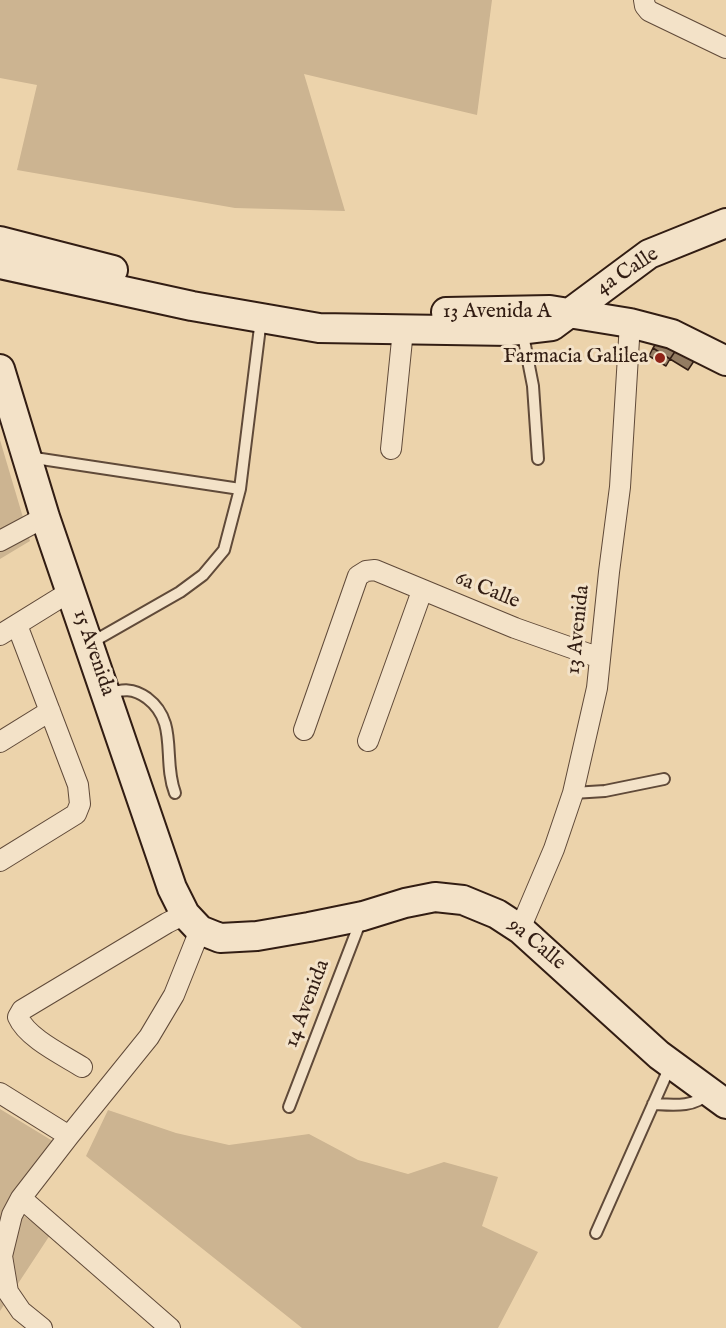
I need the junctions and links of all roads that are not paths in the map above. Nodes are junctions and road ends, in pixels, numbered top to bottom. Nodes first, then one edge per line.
1 (644, 3) edge
2 (726, 48) edge
3 (726, 223) edge
4 (0, 242) edge
5 (0, 264) edge
6 (568, 314) junction
7 (261, 320) junction
8 (630, 323) junction
9 (403, 330) junction
10 (522, 330) junction
11 (726, 361) edge
12 (0, 369) edge
13 (391, 449) dead end
14 (28, 457) junction
15 (538, 459) dead end
16 (240, 489) junction
17 (45, 517) junction
18 (0, 541) edge
19 (71, 591) junction
20 (422, 591) junction
21 (17, 625) junction
22 (0, 635) edge
23 (89, 644) junction
24 (600, 658) junction
25 (107, 694) junction
26 (50, 711) junction
27 (304, 730) dead end
28 (368, 741) dead end
29 (0, 742) edge
30 (664, 779) dead end
31 (175, 793) dead end
32 (573, 793) junction
33 (0, 861) edge
34 (363, 916) junction
35 (192, 922) junction
36 (520, 929) junction
37 (671, 1064) junction
38 (82, 1066) dead end
39 (0, 1093) edge
40 (718, 1098) edge
41 (653, 1104) junction
42 (289, 1107) dead end
43 (69, 1136) junction
44 (21, 1198) junction
45 (596, 1233) dead end
46 (42, 1328) edge
47 (170, 1328) edge

1 - 2 street
3 - 6 street, 4a Calle
4 - 6 street, 13 Avenida A
5 - 7 street, 13 Avenida A
6 - 8 street
6 - 10 street, 13 Avenida A
7 - 9 street, 13 Avenida A
7 - 16 lane
8 - 11 street
8 - 24 street, 13 Avenida
9 - 10 street, 13 Avenida A
9 - 13 street
10 - 15 lane
12 - 14 street, 15 Avenida
14 - 16 lane
14 - 17 street, 15 Avenida
16 - 23 lane
17 - 18 street
17 - 19 street, 15 Avenida
19 - 21 street
19 - 23 street, 15 Avenida
20 - 24 street, 6a Calle
20 - 27 street, 6a Calle
20 - 28 street
21 - 22 street
21 - 26 street
23 - 25 street, 15 Avenida
24 - 32 street, 13 Avenida
25 - 31 lane
25 - 35 street, 15 Avenida
26 - 29 street
26 - 33 street
30 - 32 lane
32 - 36 street, 13 Avenida
34 - 35 street, 9a Calle
34 - 36 street, 9a Calle
34 - 42 lane, 14 Avenida
35 - 38 street
35 - 43 street
36 - 37 street, 9a Calle
37 - 40 street, 9a Calle
37 - 41 lane
39 - 43 street
40 - 41 lane
41 - 45 lane
43 - 44 street
44 - 46 street
44 - 47 street

